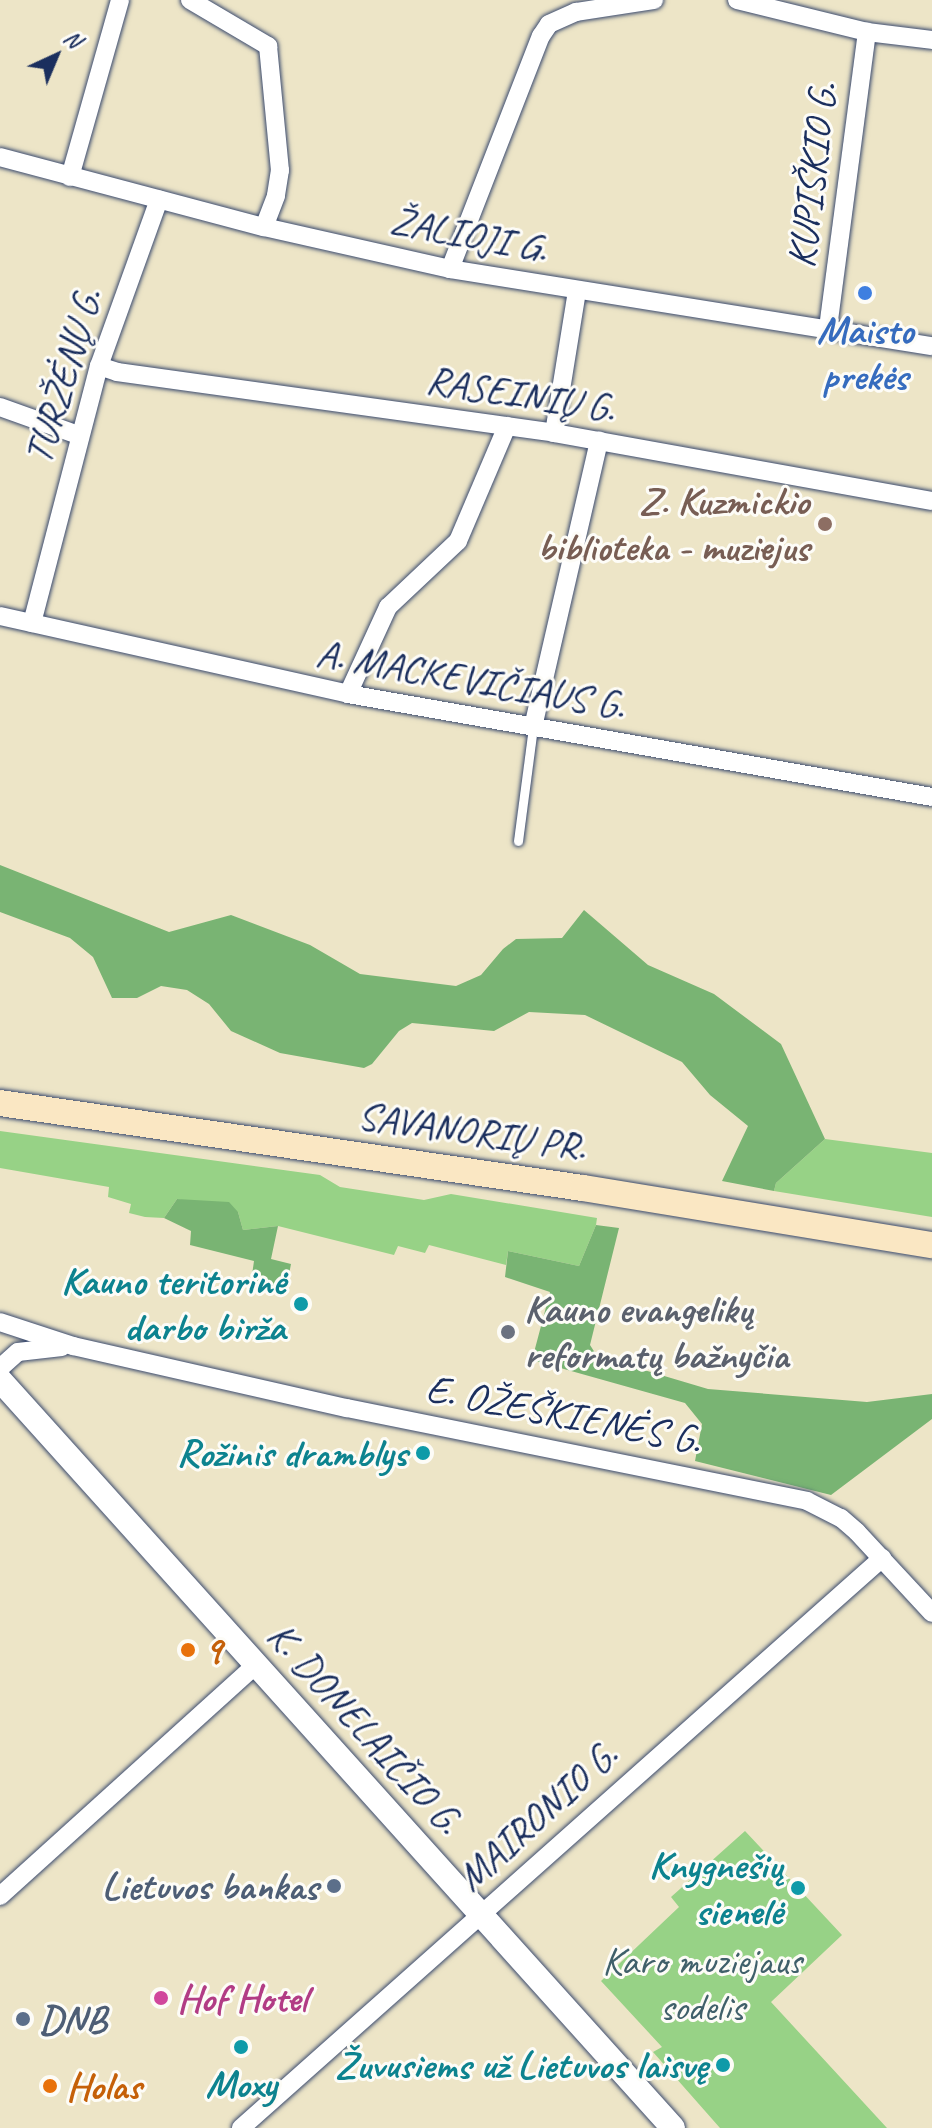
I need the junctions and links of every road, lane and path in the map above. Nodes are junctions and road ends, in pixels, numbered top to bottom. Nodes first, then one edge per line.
1 (120, 0) edge
2 (190, 0) edge
3 (654, 0) edge
4 (737, 0) edge
5 (867, 32) junction
6 (932, 40) edge
7 (0, 157) edge
8 (70, 177) junction
9 (159, 199) junction
10 (264, 227) junction
11 (450, 269) junction
12 (577, 291) junction
13 (828, 328) junction
14 (932, 346) edge
15 (99, 366) junction
16 (0, 407) edge
17 (507, 426) junction
18 (554, 433) junction
19 (78, 435) junction
20 (599, 441) junction
21 (932, 501) edge
22 (0, 616) edge
23 (32, 623) junction
24 (348, 694) junction
25 (533, 727) junction
26 (932, 797) edge
27 (518, 841) dead end
28 (0, 1103) edge
29 (932, 1245) edge
30 (0, 1322) edge
31 (73, 1346) junction
32 (0, 1368) edge
33 (0, 1380) edge
34 (882, 1558) junction
35 (932, 1613) edge
36 (257, 1664) junction
37 (0, 1896) edge
38 (481, 1914) junction
39 (241, 2128) edge
40 (673, 2128) edge

1 - 8 street
2 - 10 street
3 - 11 street
4 - 5 street
5 - 6 street
5 - 13 street, KUPIŠKIO G.
7 - 8 street, ŽALIOJI G.
8 - 9 street, ŽALIOJI G.
9 - 10 street, ŽALIOJI G.
9 - 15 street, TURŽĖNŲ G.
10 - 11 street, ŽALIOJI G.
11 - 12 street, ŽALIOJI G.
12 - 13 street, ŽALIOJI G.
12 - 18 street
13 - 14 street, ŽALIOJI G.
15 - 17 street, RASEINIŲ G.
15 - 19 street, TURŽĖNŲ G.
16 - 19 street
17 - 18 street, RASEINIŲ G.
17 - 24 street
18 - 20 street, RASEINIŲ G.
19 - 23 street, TURŽĖNŲ G.
20 - 21 street, RASEINIŲ G.
20 - 25 street
22 - 23 street, A. MACKEVIČIAUS G.
23 - 24 street, A. MACKEVIČIAUS G.
24 - 25 street, A. MACKEVIČIAUS G.
25 - 26 street, A. MACKEVIČIAUS G.
25 - 27 lane
28 - 29 main road, SAVANORIŲ PR.
30 - 31 street, E. OŽEŠKIENĖS G.
31 - 32 street, E. OŽEŠKIENĖS G.
31 - 34 street, E. OŽEŠKIENĖS G.
33 - 36 street, K. DONELAIČIO G.
34 - 35 street, E. OŽEŠKIENĖS G.
34 - 38 street, MAIRONIO G.
36 - 37 street
36 - 38 street, K. DONELAIČIO G.
38 - 39 street, MAIRONIO G.
38 - 40 street, K. DONELAIČIO G.

